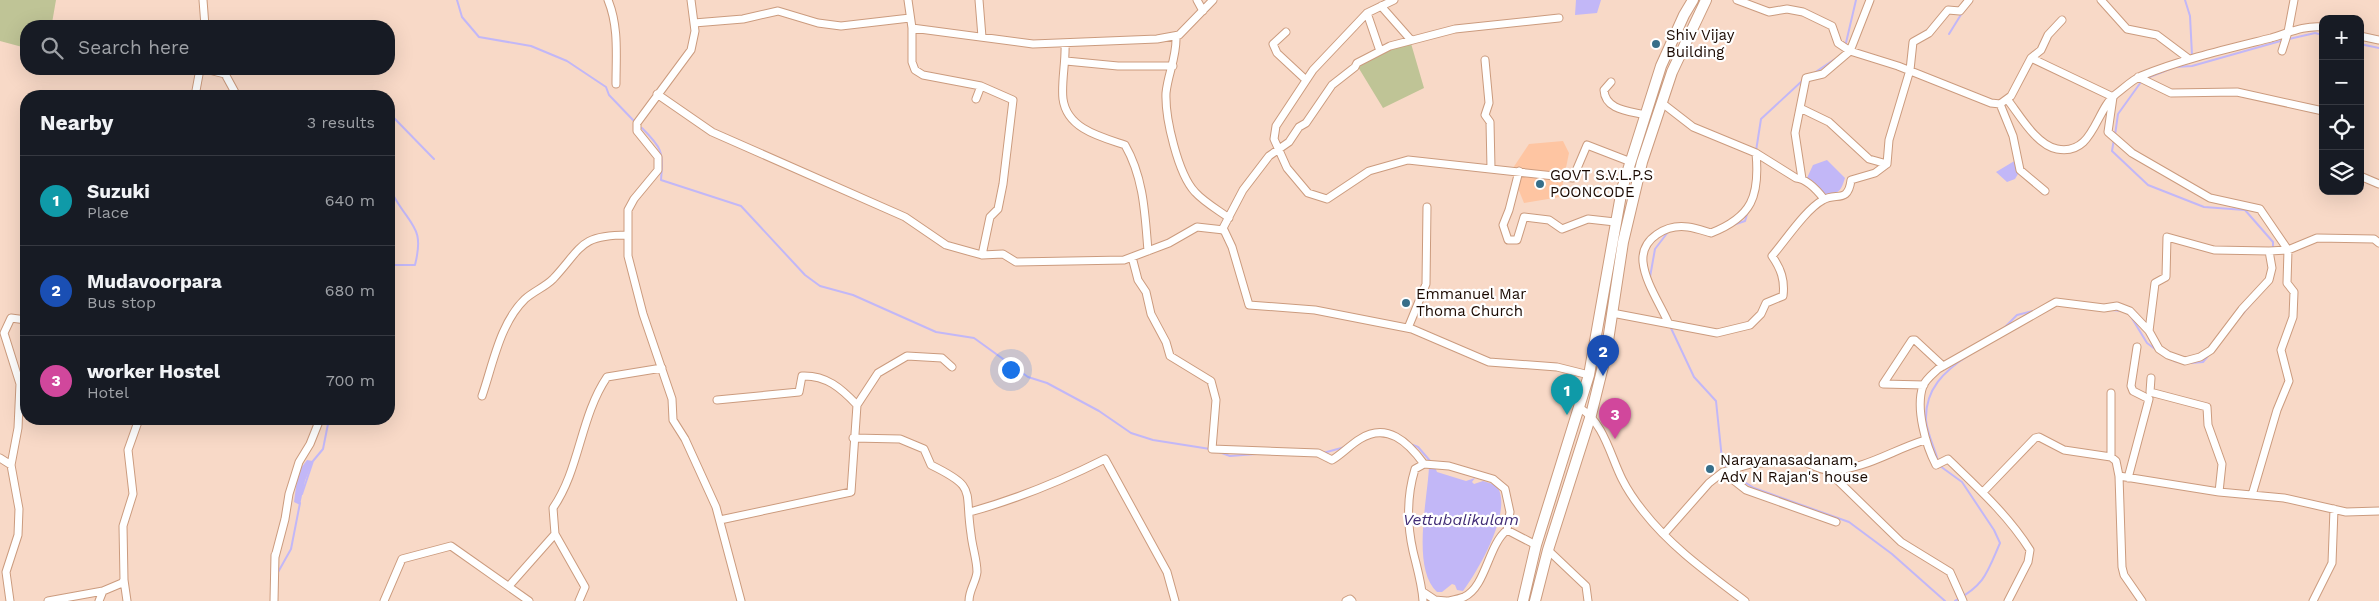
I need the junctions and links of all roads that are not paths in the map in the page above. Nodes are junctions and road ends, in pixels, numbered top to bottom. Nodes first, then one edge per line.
1 (203, 0) edge
2 (608, 0) edge
3 (691, 0) edge
4 (908, 0) edge
5 (979, 0) edge
6 (1197, 0) edge
7 (1213, 0) edge
8 (1394, 0) edge
9 (1693, 0) edge
10 (1706, 0) edge
11 (1737, 0) edge
12 (1870, 0) edge
13 (1969, 0) edge
14 (2101, 0) edge
15 (2294, 0) edge
16 (1381, 6) junction
17 (1204, 10) junction
18 (1367, 13) junction
19 (910, 18) junction
20 (1559, 18) dead end
21 (205, 20) edge
22 (2062, 20) dead end
23 (694, 23) junction
24 (2319, 27) edge
25 (912, 28) junction
26 (1286, 32) dead end
27 (2288, 32) junction
28 (1176, 36) junction
29 (982, 37) junction
30 (2364, 37) edge
31 (1411, 40) junction
32 (2379, 40) edge
33 (1065, 44) junction
34 (1847, 49) junction
35 (1380, 51) junction
36 (2282, 51) dead end
37 (2032, 58) junction
38 (2189, 59) junction
39 (1485, 60) dead end
40 (1066, 61) junction
41 (1173, 66) junction
42 (1910, 70) junction
43 (199, 75) edge
44 (226, 75) edge
45 (2139, 77) junction
46 (1306, 80) junction
47 (1611, 82) dead end
48 (616, 84) dead end
49 (981, 86) junction
50 (196, 90) edge
51 (234, 90) edge
52 (657, 94) junction
53 (2113, 97) junction
54 (976, 99) dead end
55 (2007, 99) junction
56 (1662, 103) junction
57 (2000, 104) junction
58 (1800, 108) junction
59 (2319, 110) edge
60 (1645, 115) junction
61 (1278, 150) junction
62 (1756, 153) junction
63 (1631, 162) junction
64 (1887, 164) junction
65 (1491, 168) junction
66 (1519, 171) junction
67 (2364, 178) edge
68 (1802, 179) junction
69 (2379, 184) edge
70 (2045, 191) dead end
71 (1824, 199) junction
72 (1427, 207) dead end
73 (1229, 218) junction
74 (1615, 222) junction
75 (1222, 230) junction
76 (627, 235) junction
77 (2379, 243) edge
78 (2288, 250) junction
79 (1148, 251) junction
80 (2269, 251) junction
81 (982, 255) junction
82 (1132, 257) junction
83 (1612, 313) junction
84 (20, 319) edge
85 (1668, 322) junction
86 (1408, 328) junction
87 (2149, 331) junction
88 (2137, 347) dead end
89 (1943, 366) junction
90 (952, 367) dead end
91 (662, 368) junction
92 (1589, 375) junction
93 (2151, 378) dead end
94 (20, 384) edge
95 (20, 384) edge
96 (1924, 384) junction
97 (2111, 393) dead end
98 (482, 396) dead end
99 (716, 400) dead end
100 (857, 405) junction
101 (1580, 408) junction
102 (1591, 415) junction
103 (137, 425) edge
104 (318, 425) edge
105 (853, 438) junction
106 (1924, 440) junction
107 (2111, 457) junction
108 (0, 458) edge
109 (1424, 464) junction
110 (11, 465) junction
111 (1826, 470) junction
112 (1723, 472) junction
113 (2119, 476) junction
114 (2128, 478) junction
115 (1983, 492) junction
116 (2219, 492) junction
117 (2252, 495) junction
118 (2334, 509) junction
119 (2379, 511) edge
120 (970, 512) junction
121 (720, 520) junction
122 (1836, 522) dead end
123 (1507, 530) junction
124 (555, 534) junction
125 (1664, 534) junction
126 (1536, 545) junction
127 (1548, 550) junction
128 (124, 580) junction
129 (118, 585) junction
130 (509, 586) junction
131 (127, 589) junction
132 (103, 590) junction
133 (1423, 592) junction
134 (1962, 598) edge
135 (10, 601) edge
136 (48, 601) edge
137 (99, 601) edge
138 (127, 601) edge
139 (274, 601) edge
140 (384, 601) edge
141 (529, 601) edge
142 (579, 601) edge
143 (742, 601) edge
144 (969, 601) edge
145 (1175, 601) edge
146 (1346, 601) edge
147 (1352, 601) edge
148 (1423, 601) edge
149 (1447, 601) edge
150 (1523, 601) edge
151 (1536, 601) edge
152 (1588, 601) edge
153 (1745, 601) edge
154 (2008, 601) edge
155 (2142, 601) edge
156 (2313, 601) edge

1 - 21 street
2 - 48 street
3 - 23 street
4 - 19 street
5 - 29 street
6 - 17 street
7 - 17 street
8 - 16 street
9 - 60 main road
10 - 56 main road
11 - 34 street
12 - 34 street
13 - 42 street
14 - 38 street
15 - 27 street
16 - 18 street
16 - 31 street
17 - 28 street
18 - 35 street
18 - 46 street
19 - 23 street
19 - 25 street
20 - 31 street
22 - 37 street
23 - 52 street
24 - 27 street
25 - 29 street
25 - 49 street
26 - 46 street
27 - 36 street
27 - 38 street
28 - 33 street
28 - 41 street
29 - 33 street
30 - 32 street
31 - 35 street
33 - 40 street
34 - 42 street
34 - 58 street
35 - 61 street
37 - 53 street
37 - 55 street
38 - 45 street
39 - 65 street
40 - 41 street
40 - 79 street
41 - 73 street
42 - 57 street
42 - 64 street
43 - 50 street
44 - 51 street
45 - 53 street
45 - 59 street
46 - 61 street
47 - 60 street
49 - 54 street
49 - 81 street
52 - 76 street
52 - 81 street
53 - 55 street
53 - 78 street
55 - 57 street
56 - 62 street
56 - 83 main road
57 - 70 street
58 - 64 street
58 - 68 street
60 - 63 main road
61 - 65 street
61 - 73 street
62 - 68 street
62 - 85 street
63 - 66 street
63 - 74 main road
64 - 71 street
65 - 66 street
66 - 74 street
67 - 69 street
68 - 71 street
71 - 85 street
72 - 86 street
73 - 75 street
74 - 92 main road
75 - 79 street
75 - 86 street
76 - 91 street
76 - 98 street
77 - 78 street
78 - 80 street
78 - 117 street
79 - 82 street
80 - 87 street
80 - 87 street
81 - 82 street
82 - 109 street
83 - 85 street
83 - 102 main road
84 - 95 street
86 - 92 street
87 - 89 street
88 - 114 street
89 - 96 street
89 - 96 street
90 - 100 street
91 - 121 street
91 - 124 street
92 - 101 main road
93 - 116 street
94 - 110 street
96 - 106 street
97 - 107 street
99 - 100 street
100 - 105 street
101 - 102 street
101 - 126 main road
102 - 125 street
102 - 127 main road
103 - 128 street
104 - 139 street
105 - 120 street
105 - 121 street
106 - 111 street
106 - 115 street
107 - 113 street
107 - 115 street
108 - 110 street
109 - 123 street
109 - 133 street
110 - 135 street
111 - 112 street
111 - 134 street
112 - 122 street
112 - 125 street
113 - 114 street
113 - 155 street
114 - 116 street
115 - 154 street
116 - 117 street
117 - 118 street
118 - 119 street
118 - 156 street
120 - 144 street
120 - 145 street
121 - 143 street
123 - 126 street
123 - 149 street
124 - 130 street
124 - 142 street
125 - 153 street
126 - 150 main road
127 - 151 main road
127 - 152 street
128 - 129 street
128 - 131 street
129 - 131 street
129 - 132 street
130 - 140 street
130 - 141 street
131 - 138 street
132 - 136 street
132 - 137 street
133 - 148 street
133 - 149 street
146 - 147 street

